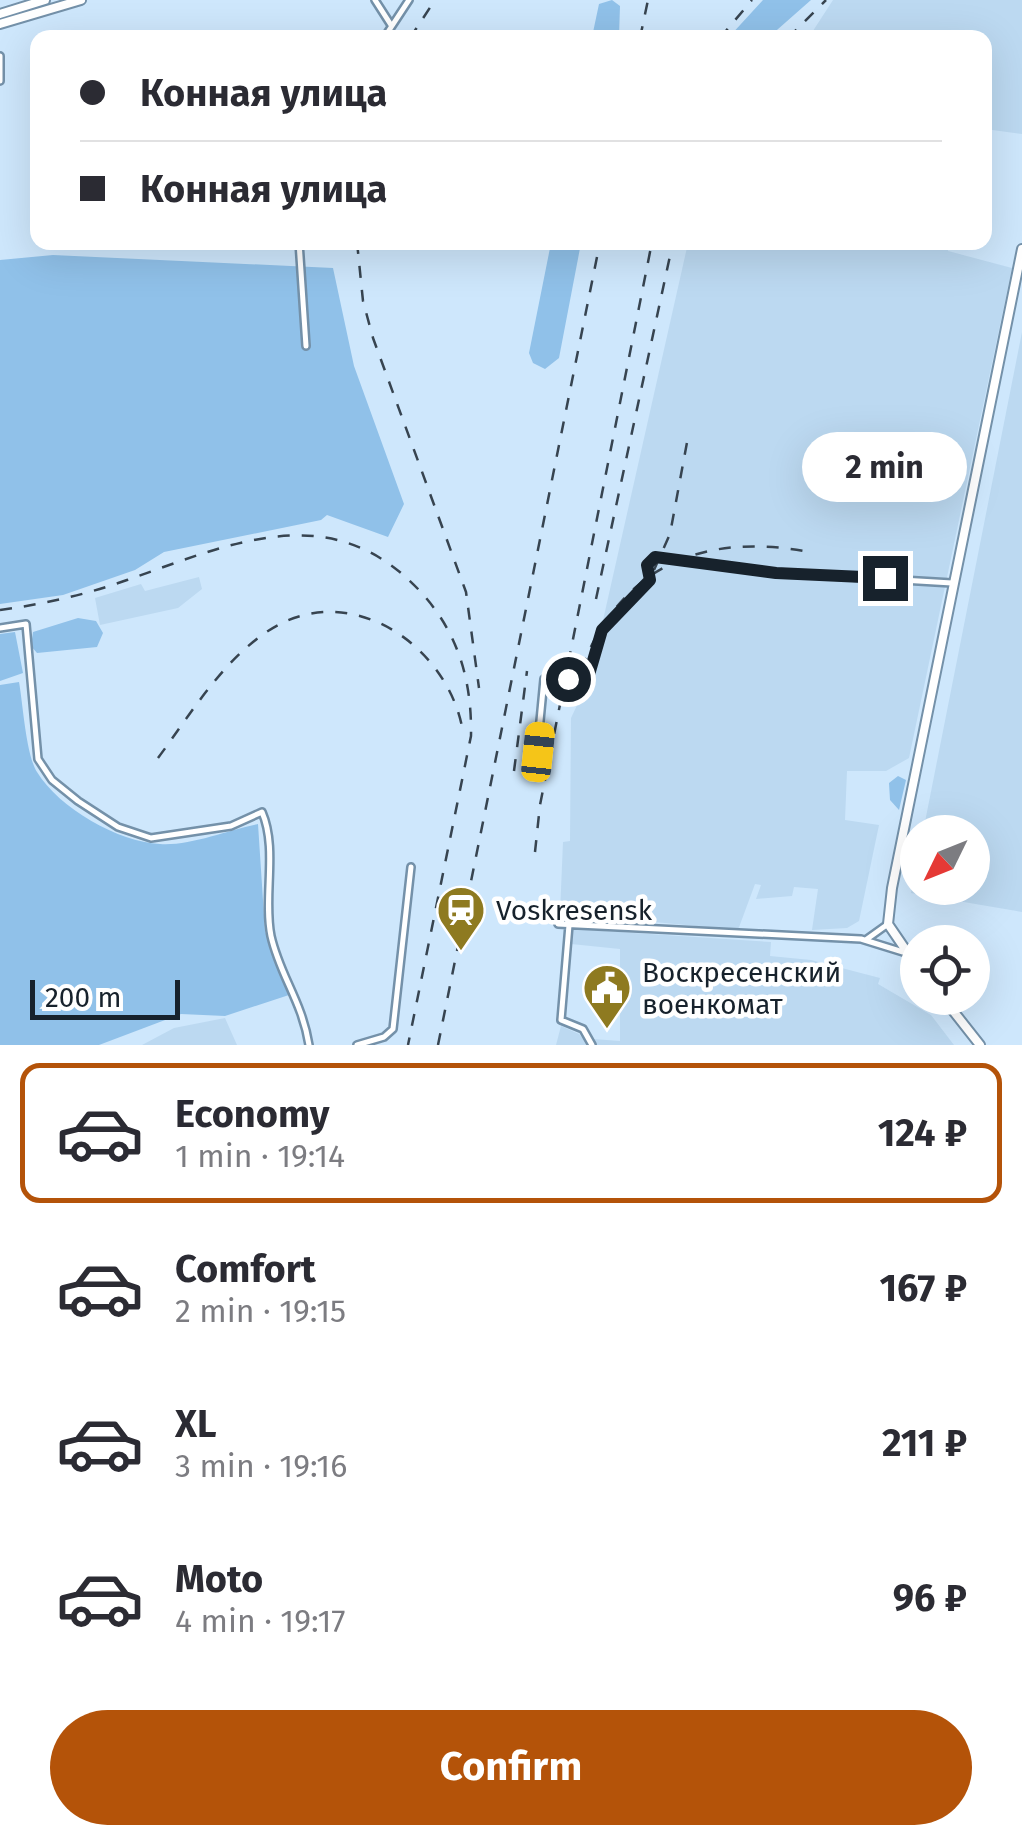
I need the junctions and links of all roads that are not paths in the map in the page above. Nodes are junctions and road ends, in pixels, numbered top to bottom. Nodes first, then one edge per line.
1 (45, 0) edge
2 (81, 0) edge
3 (375, 0) edge
4 (409, 0) edge
5 (0, 14) edge
6 (0, 24) edge
7 (391, 25) junction
8 (388, 30) edge
9 (0, 56) edge
10 (0, 81) edge
11 (1022, 249) edge
12 (300, 250) edge
13 (306, 346) dead end
14 (956, 583) junction
15 (0, 628) edge
16 (535, 773) dead end
17 (411, 866) dead end
18 (558, 924) dead end
19 (569, 924) junction
20 (888, 924) junction
21 (861, 939) junction
22 (900, 948) edge
23 (900, 951) edge
24 (956, 1015) edge
25 (309, 1045) edge
26 (356, 1045) edge
27 (592, 1045) edge
28 (980, 1045) edge

1 - 5 street
2 - 6 street
3 - 7 street
4 - 7 street
7 - 8 street
9 - 10 street
11 - 14 street
12 - 13 street
14 - 16 street
14 - 20 street
15 - 25 street
17 - 26 street
18 - 19 street
19 - 21 street
19 - 27 street
20 - 21 street
20 - 22 street
21 - 23 street
24 - 28 street

